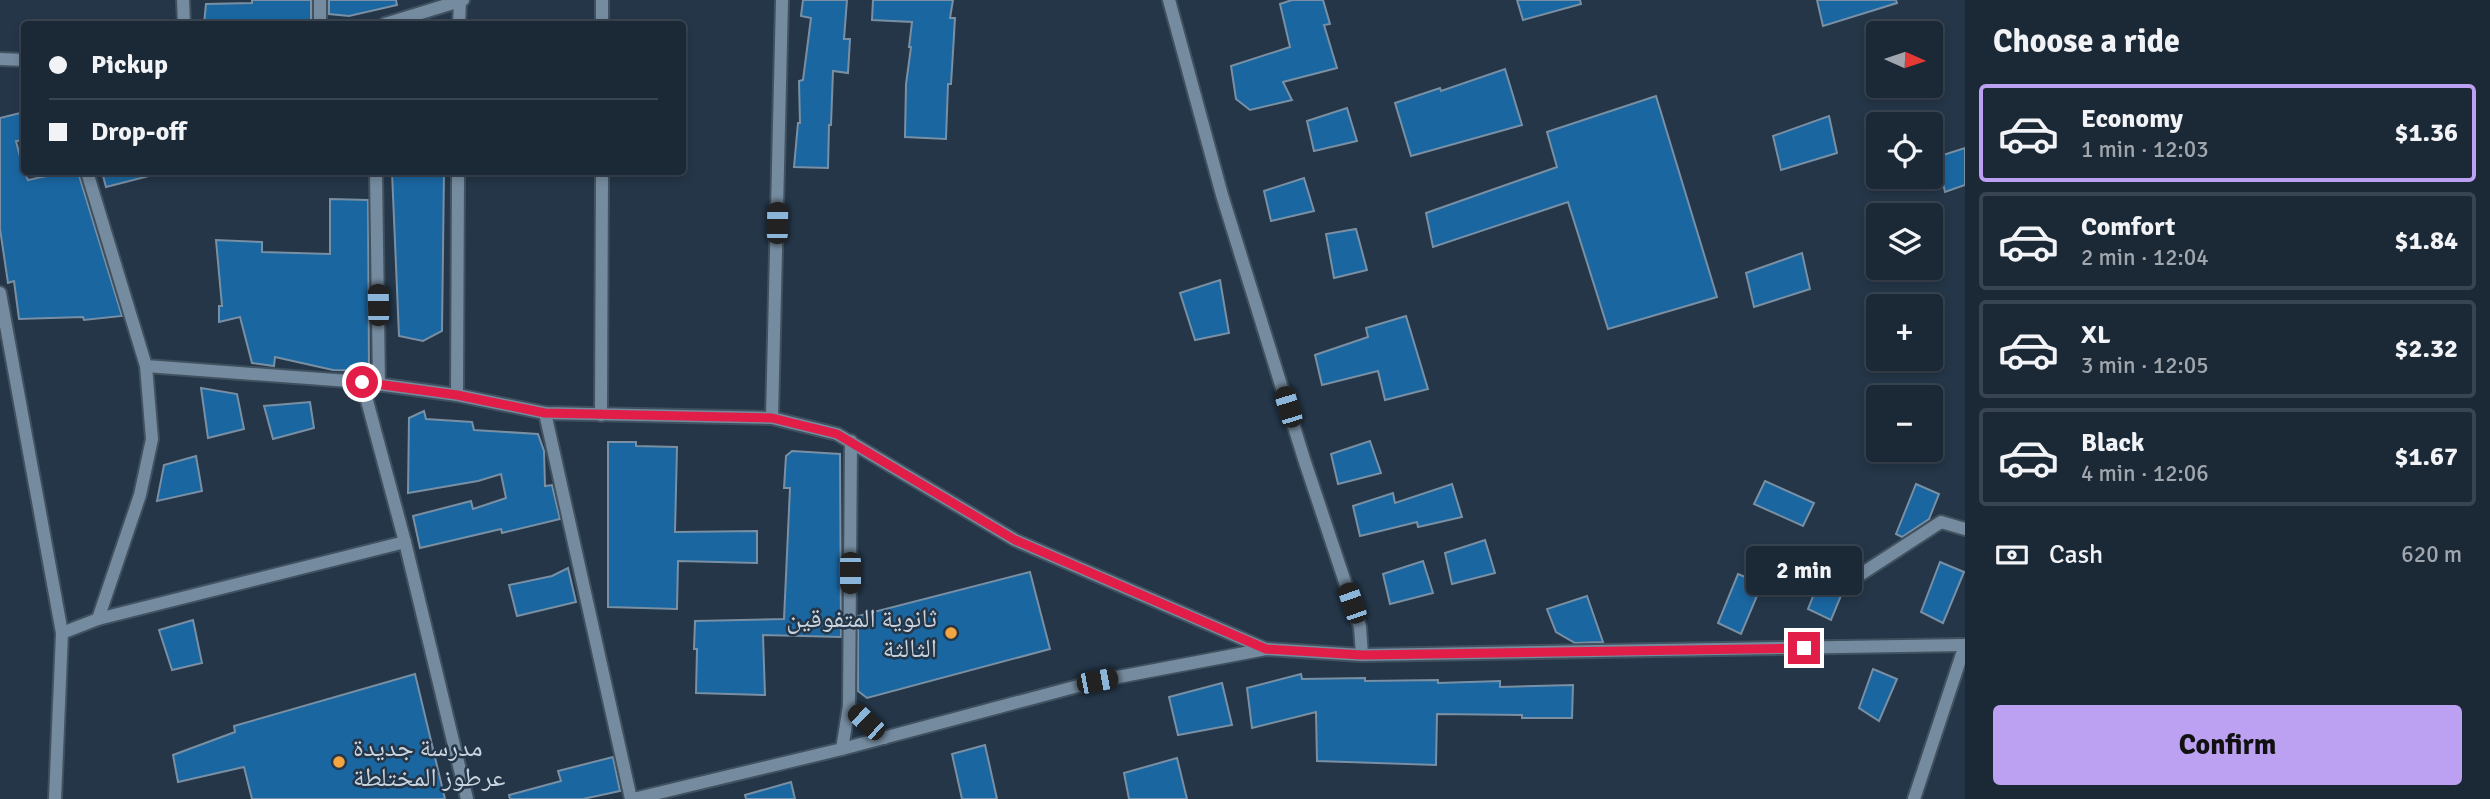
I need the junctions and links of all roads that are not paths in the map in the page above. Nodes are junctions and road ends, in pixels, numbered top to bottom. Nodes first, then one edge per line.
1 (183, 0) edge
2 (320, 0) edge
3 (603, 0) edge
4 (782, 0) edge
5 (1170, 0) edge
6 (461, 1) edge
7 (184, 21) edge
8 (320, 21) edge
9 (395, 21) edge
10 (459, 21) edge
11 (602, 21) edge
12 (0, 59) edge
13 (21, 60) edge
14 (88, 175) edge
15 (376, 175) edge
16 (458, 175) edge
17 (602, 175) edge
18 (0, 293) edge
19 (146, 366) junction
20 (362, 382) junction
21 (379, 385) junction
22 (457, 395) junction
23 (545, 413) junction
24 (601, 415) junction
25 (772, 418) junction
26 (850, 441) junction
27 (1965, 529) edge
28 (405, 542) junction
29 (1855, 578) dead end
30 (98, 619) junction
31 (62, 633) junction
32 (1965, 645) edge
33 (1266, 649) junction
34 (1362, 655) junction
35 (849, 706) junction
36 (884, 738) junction
37 (842, 749) junction
38 (55, 799) edge
39 (467, 799) edge
40 (632, 799) edge
41 (1914, 799) edge

1 - 7 street
2 - 8 street
3 - 11 street
4 - 25 street
5 - 34 street
6 - 9 street
6 - 10 street
12 - 13 street
14 - 19 street
15 - 21 street
16 - 22 street
17 - 24 street
18 - 31 street
19 - 20 street
19 - 30 street
20 - 21 street
20 - 28 street
21 - 22 street
22 - 23 street
23 - 24 street
23 - 40 street
24 - 25 street
25 - 26 street
26 - 33 street
26 - 35 street
27 - 29 street
28 - 30 street
28 - 39 street
30 - 31 street
31 - 38 street
32 - 34 street
32 - 41 street
33 - 34 street
33 - 36 street
35 - 36 street
35 - 37 street
36 - 37 street
37 - 40 street

